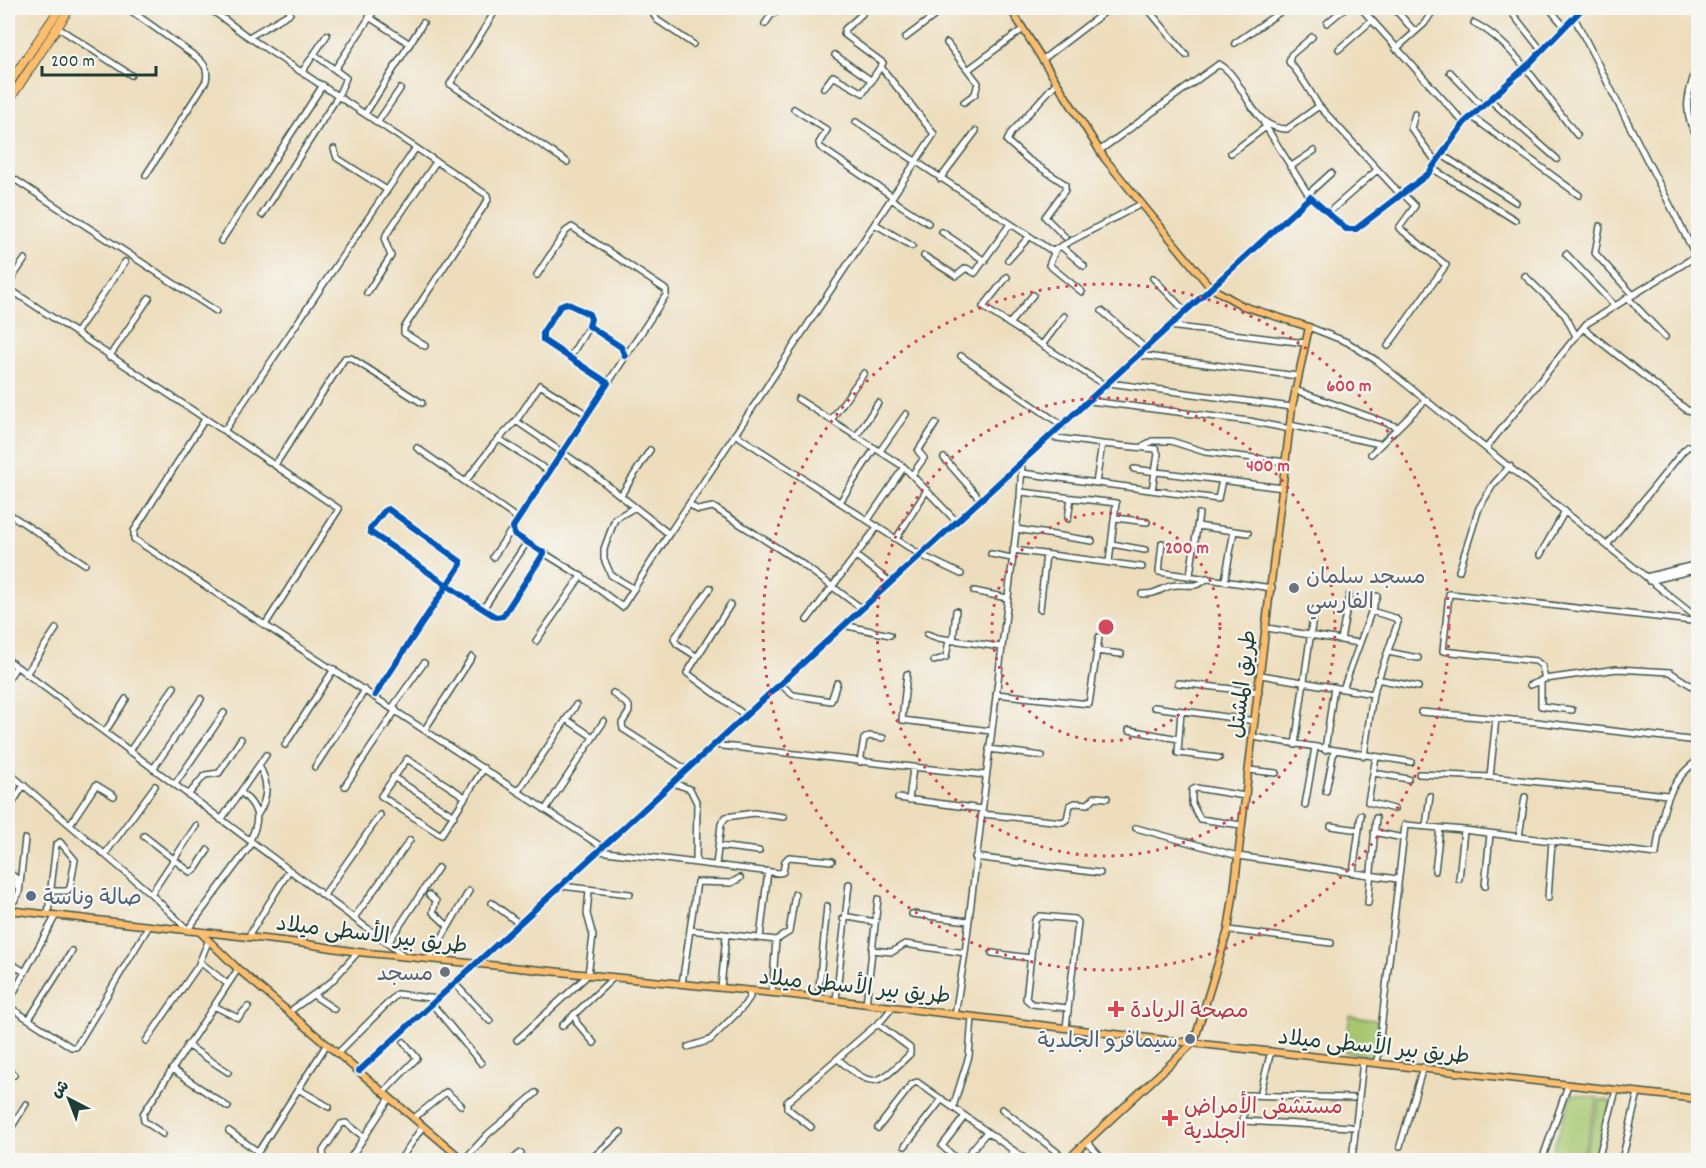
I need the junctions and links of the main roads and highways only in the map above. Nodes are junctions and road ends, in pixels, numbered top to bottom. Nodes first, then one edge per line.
1 (60, 8) edge
2 (70, 8) edge
3 (1010, 8) edge
4 (8, 85) edge
5 (8, 102) edge
6 (11, 910) edge
7 (200, 932) junction
8 (1191, 1042) junction
9 (1698, 1099) edge
10 (1067, 1160) edge
11 (464, 1161) edge

1 - 4 highway
2 - 5 highway
3 - 8 main road, طريق المشتل
6 - 7 main road, طريق بير الأسطى ميلاد
7 - 8 main road, طريق بير الأسطى ميلاد
7 - 11 main road
8 - 9 main road, طريق بير الأسطى ميلاد
8 - 10 main road, طريق المشتل

